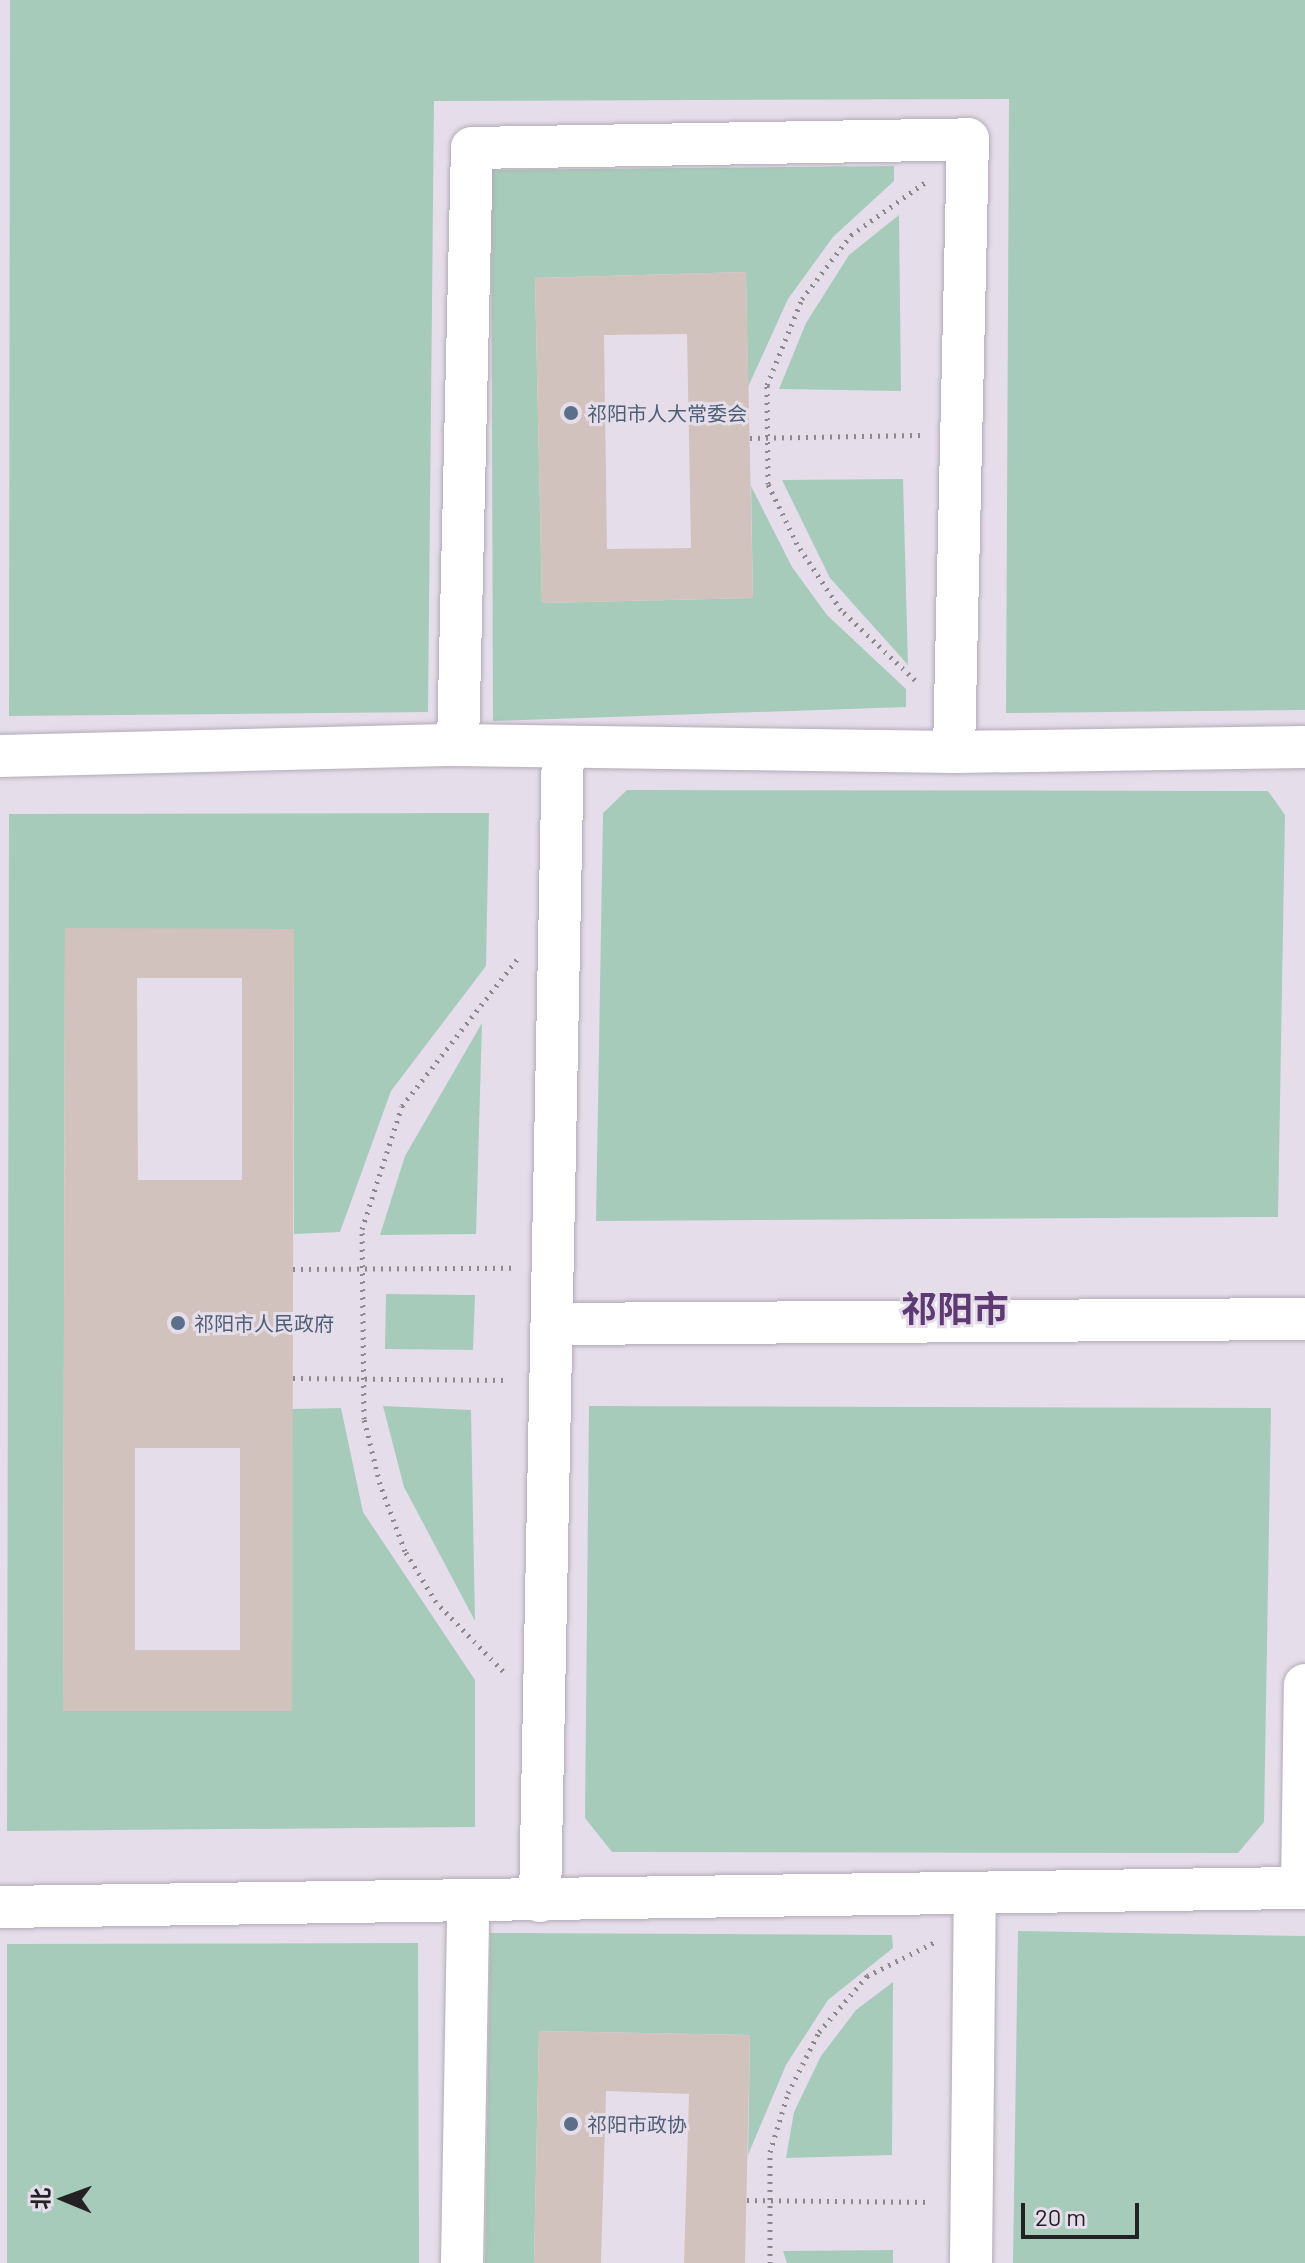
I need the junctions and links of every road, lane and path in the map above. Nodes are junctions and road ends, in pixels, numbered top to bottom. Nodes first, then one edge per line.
1 (967, 159) junction
2 (961, 434) junction
3 (750, 438) dead end
4 (768, 438) junction
5 (955, 709) junction
6 (458, 745) junction
7 (563, 747) junction
8 (1305, 747) edge
9 (954, 752) junction
10 (0, 756) edge
11 (559, 912) junction
12 (553, 1268) junction
13 (293, 1269) dead end
14 (363, 1269) junction
15 (1305, 1319) edge
16 (552, 1324) junction
17 (293, 1378) dead end
18 (364, 1378) junction
19 (550, 1381) junction
20 (1305, 1685) edge
21 (544, 1704) junction
22 (540, 1901) junction
23 (468, 1902) junction
24 (0, 1907) edge
25 (975, 1912) junction
26 (747, 2200) dead end
27 (768, 2200) junction
28 (972, 2203) junction
29 (462, 2263) edge
30 (770, 2263) edge
31 (971, 2263) edge

1 - 2 street
1 - 4 path
1 - 6 street
2 - 4 path
2 - 5 street
3 - 4 path
4 - 5 path
5 - 9 street
6 - 7 street
6 - 10 street
7 - 9 street
7 - 11 street
8 - 9 street
11 - 12 street
11 - 14 path
12 - 14 path
12 - 16 street
13 - 14 path
14 - 18 path
15 - 16 street
16 - 19 street
17 - 18 path
18 - 19 path
18 - 21 path
19 - 21 street
20 - 25 street
21 - 22 street
22 - 23 street
22 - 25 street
23 - 24 street
23 - 29 street
25 - 27 path
25 - 28 street
26 - 27 path
27 - 28 path
27 - 30 path
28 - 31 street

